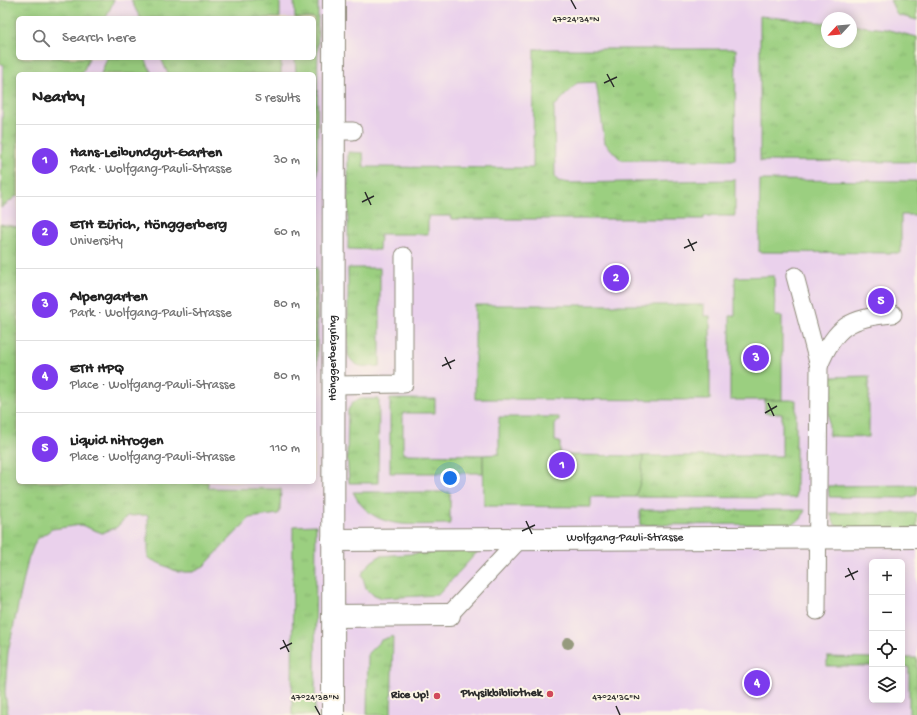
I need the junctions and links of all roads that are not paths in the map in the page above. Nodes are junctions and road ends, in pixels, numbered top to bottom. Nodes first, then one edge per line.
1 (334, 0) edge
2 (404, 256) dead end
3 (795, 276) dead end
4 (893, 314) dead end
5 (819, 366) junction
6 (334, 385) junction
7 (917, 537) edge
8 (817, 539) junction
9 (334, 540) junction
10 (520, 540) junction
11 (817, 611) dead end
12 (449, 615) joint
13 (333, 616) junction
14 (333, 715) edge

1 - 6 street, Hönggerbergring
2 - 6 lane
3 - 5 lane
4 - 5 lane
5 - 8 lane
6 - 9 street, Hönggerbergring
7 - 8 street, Wolfgang-Pauli-Strasse
8 - 10 street, Wolfgang-Pauli-Strasse
8 - 11 lane
9 - 10 street, Wolfgang-Pauli-Strasse
9 - 13 street, Hönggerbergring
10 - 12 lane
12 - 13 street
13 - 14 street, Hönggerbergring

